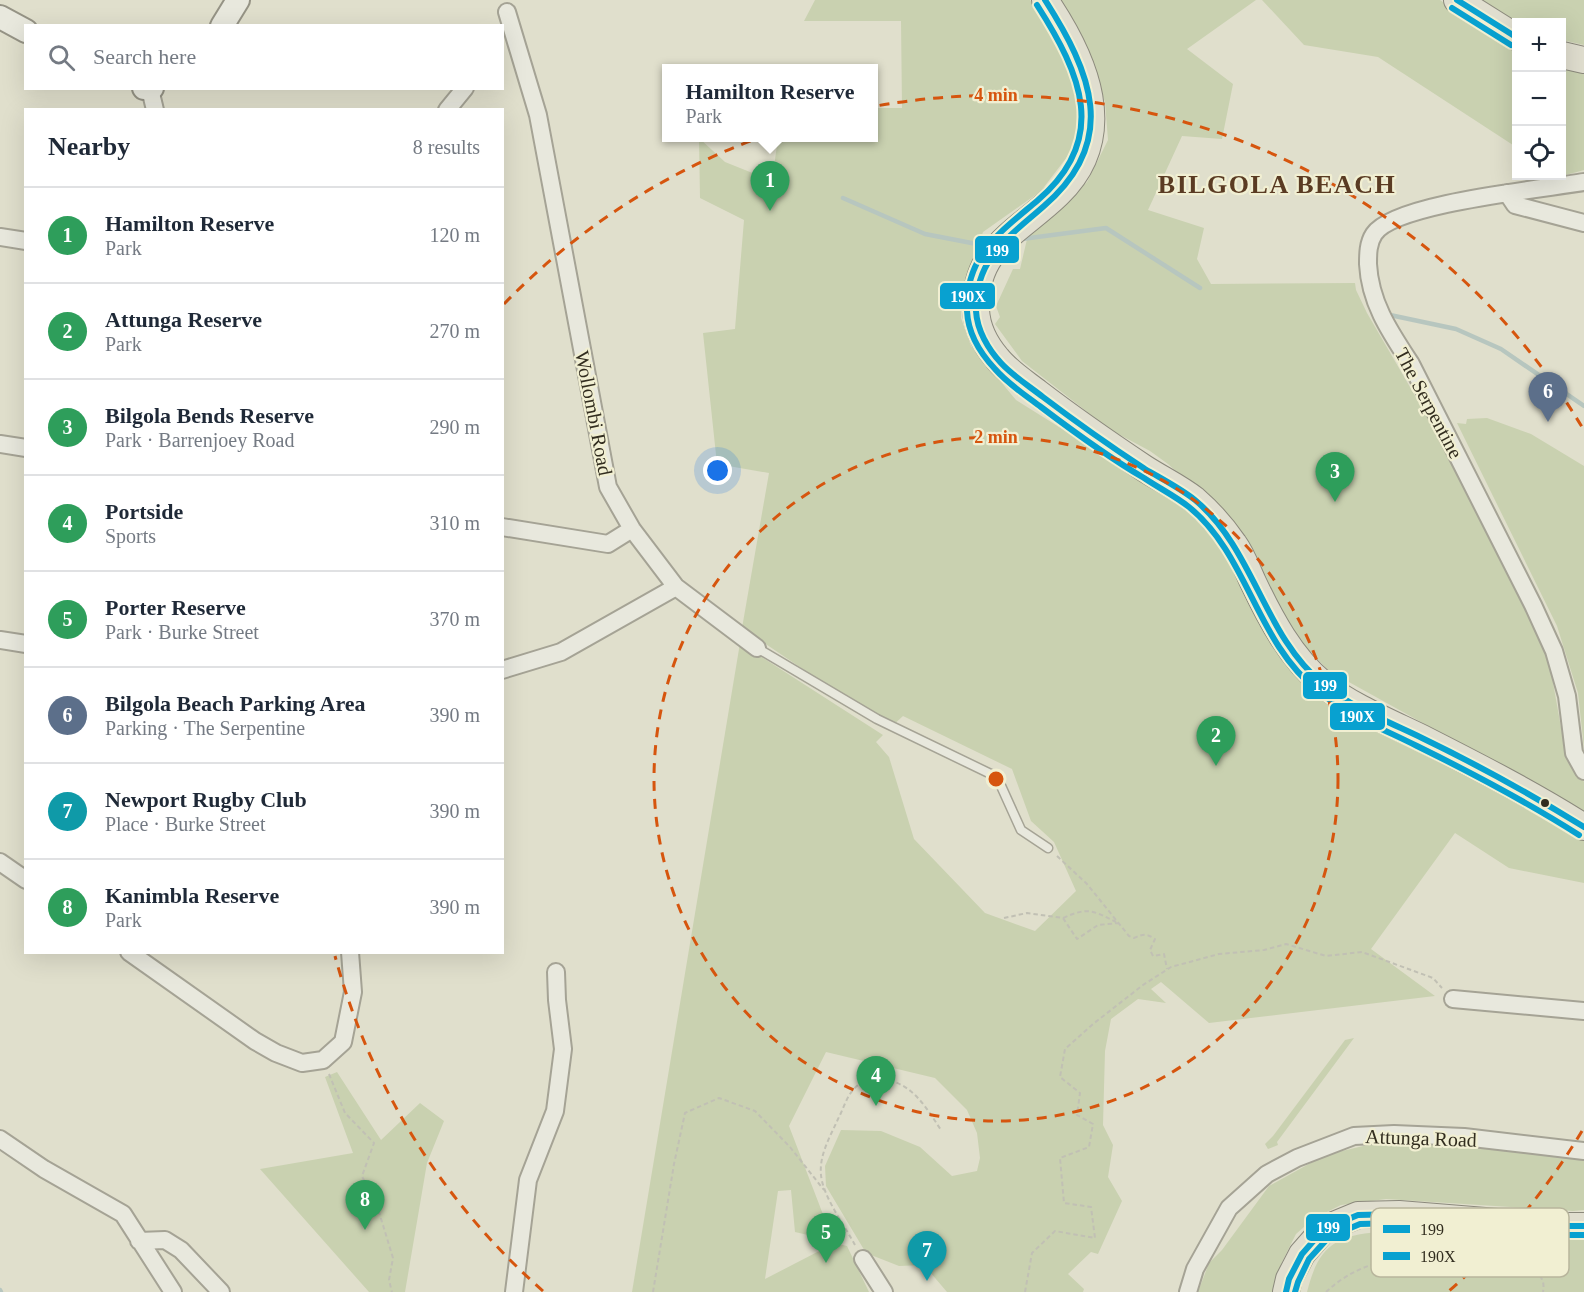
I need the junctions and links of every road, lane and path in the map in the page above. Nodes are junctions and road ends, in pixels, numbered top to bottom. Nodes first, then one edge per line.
1 (238, 0) edge
2 (1045, 0) edge
3 (1457, 0) edge
4 (506, 13) edge
5 (0, 17) edge
6 (223, 24) edge
7 (24, 30) edge
8 (1512, 34) edge
9 (1566, 56) edge
10 (1584, 60) edge
11 (463, 90) edge
12 (449, 108) edge
13 (1584, 182) edge
14 (1507, 194) junction
15 (1584, 223) edge
16 (0, 237) edge
17 (24, 241) edge
18 (0, 444) edge
19 (24, 448) edge
20 (504, 526) edge
21 (632, 529) junction
22 (676, 586) junction
23 (0, 640) edge
24 (24, 644) edge
25 (757, 648) joint
26 (504, 669) edge
27 (1584, 771) edge
28 (1584, 827) edge
29 (1048, 848) joint
30 (0, 862) edge
31 (24, 879) edge
32 (1004, 918) dead end
33 (1063, 918) junction
34 (1118, 923) junction
35 (132, 954) edge
36 (350, 954) edge
37 (1167, 969) junction
38 (556, 972) dead end
39 (1453, 999) joint
40 (1584, 1011) edge
41 (323, 1060) junction
42 (941, 1130) dead end
43 (0, 1139) edge
44 (1584, 1151) edge
45 (824, 1190) junction
46 (1371, 1215) edge
47 (140, 1241) junction
48 (862, 1259) joint
49 (1371, 1264) edge
50 (1542, 1277) edge
51 (173, 1292) edge
52 (221, 1292) edge
53 (392, 1292) edge
54 (514, 1292) edge
55 (653, 1292) edge
56 (884, 1292) edge
57 (1025, 1292) edge
58 (1188, 1292) edge
59 (1286, 1292) edge
60 (1326, 1292) edge
61 (1543, 1292) edge

1 - 6 street
2 - 28 main road
3 - 8 main road
4 - 21 street, Wollombi Road
5 - 7 street
9 - 10 main road
11 - 12 street
13 - 14 street, The Serpentine
14 - 15 street
14 - 27 street, The Serpentine
16 - 17 street
18 - 19 street
20 - 21 street
21 - 22 street, Wollombi Road
22 - 25 street, Wollombi Road
22 - 26 street
23 - 24 street
25 - 29 lane, Wollombi Road
29 - 34 path
30 - 31 street
32 - 33 path
33 - 34 path
33 - 34 path
34 - 37 path
35 - 41 street
36 - 41 street
37 - 39 path
37 - 57 path
38 - 54 street
39 - 40 street
41 - 53 path
42 - 45 path
43 - 47 street
44 - 58 street, Attunga Road
45 - 48 path
45 - 55 path
46 - 59 main road
47 - 51 street
47 - 52 street
48 - 56 street
49 - 60 path
50 - 61 path

